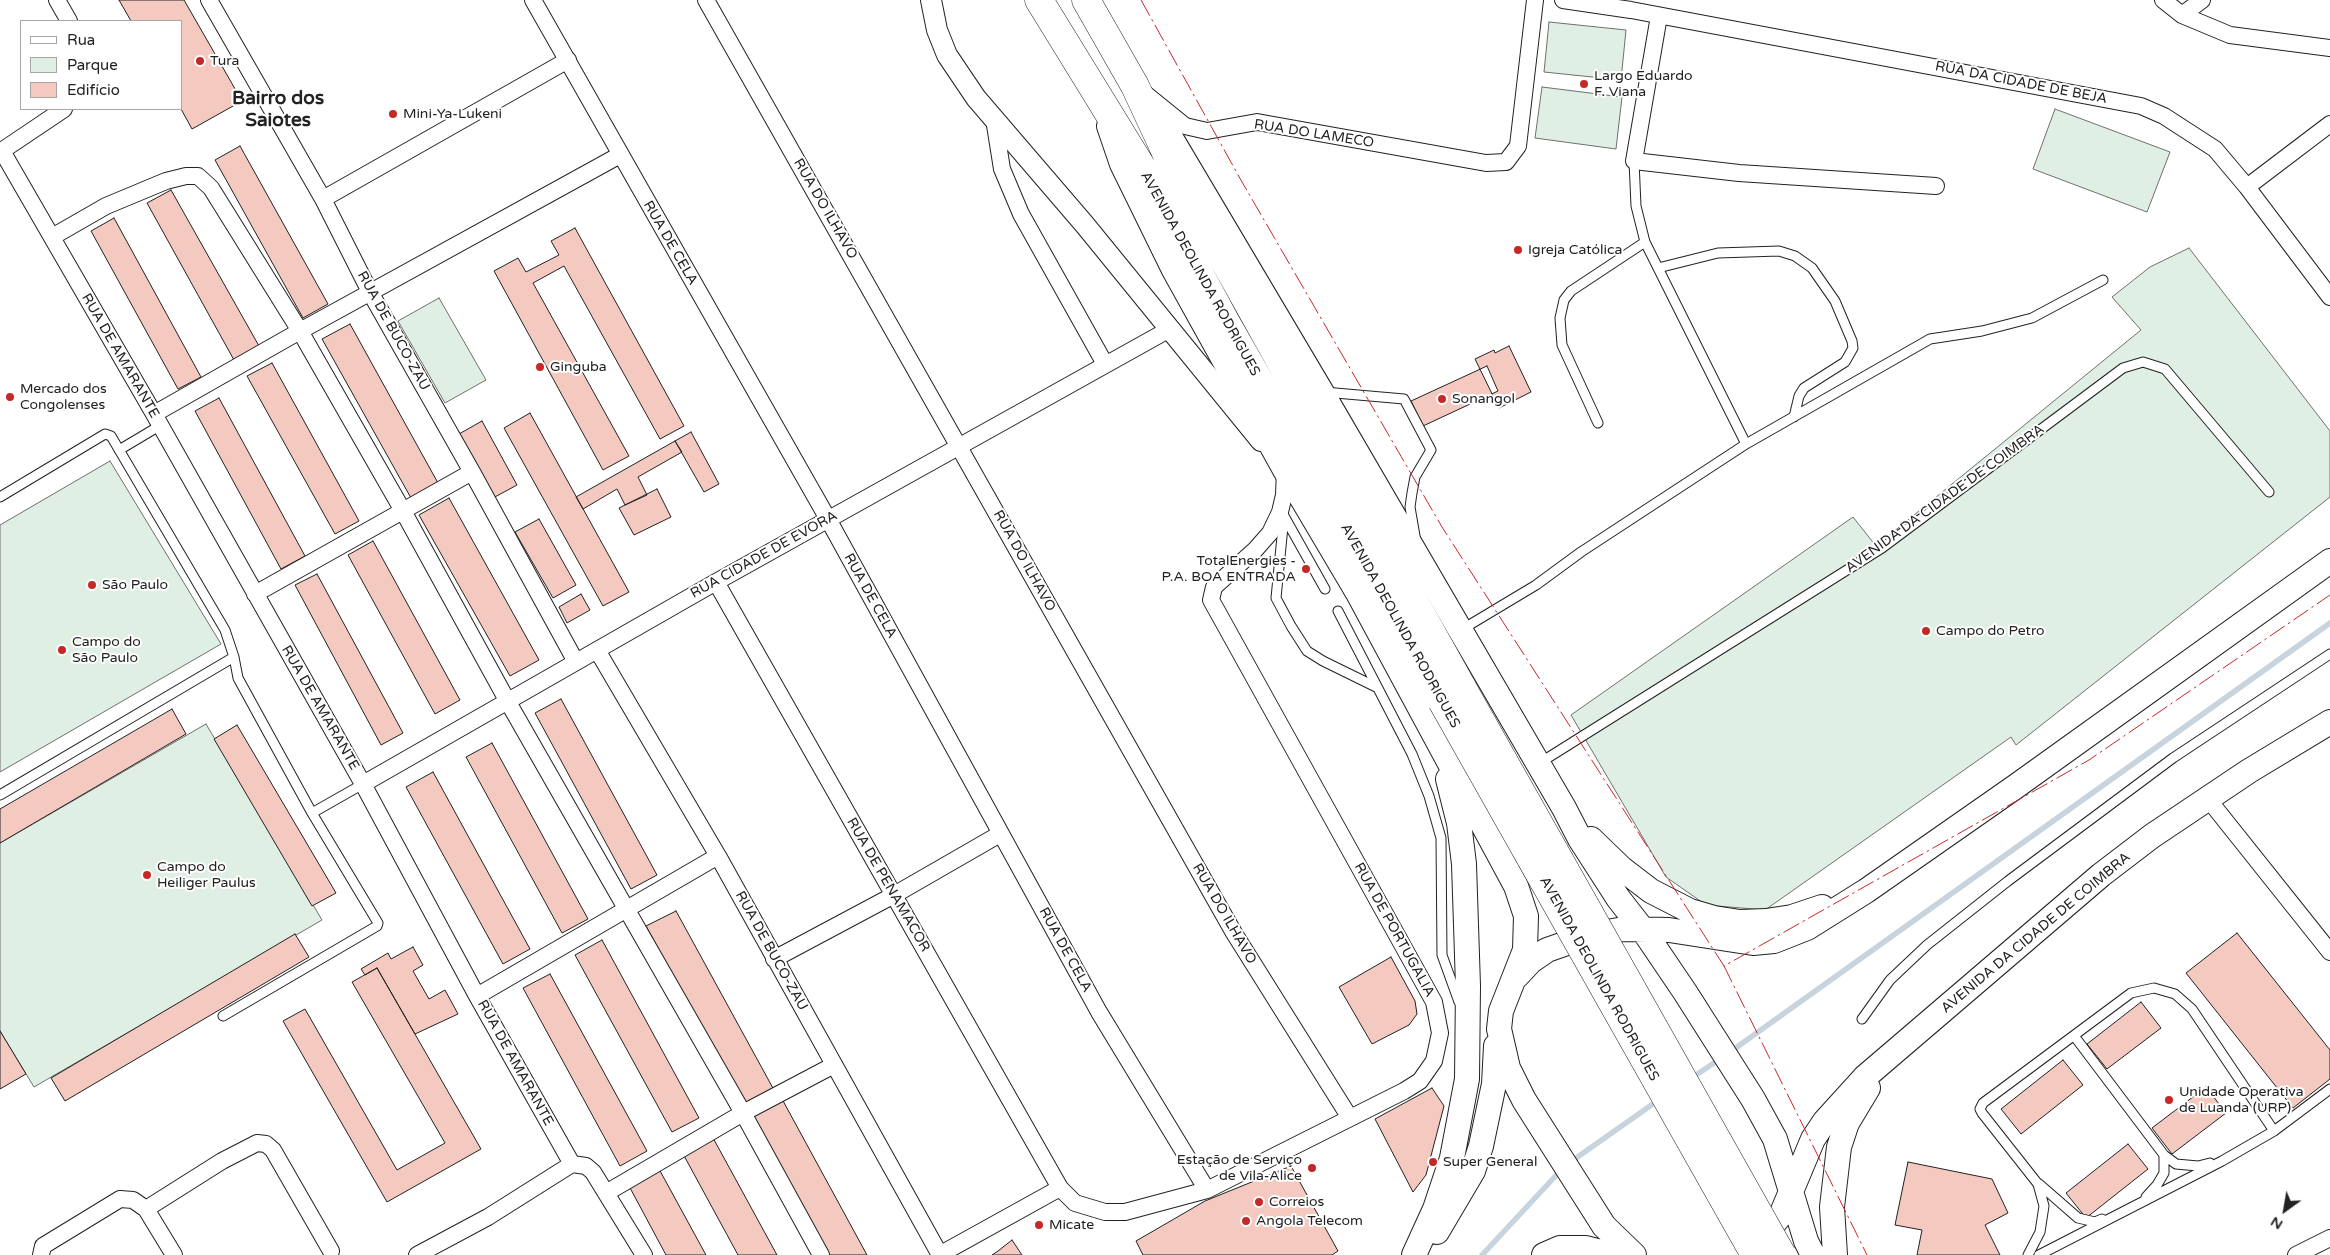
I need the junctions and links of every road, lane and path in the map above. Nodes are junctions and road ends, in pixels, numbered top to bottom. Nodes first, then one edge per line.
1 (57, 0) edge
2 (209, 0) edge
3 (533, 0) edge
4 (706, 0) edge
5 (931, 0) edge
6 (1040, 0) edge
7 (1086, 0) edge
8 (1535, 0) edge
9 (1564, 0) edge
10 (2163, 0) edge
11 (2202, 0) edge
12 (1632, 5) edge
13 (2182, 15) junction
14 (1659, 16) junction
15 (68, 20) edge
16 (2330, 48) edge
17 (568, 60) junction
18 (1135, 86) junction
19 (1101, 100) junction
20 (63, 110) edge
21 (994, 119) junction
22 (2330, 124) edge
23 (1, 152) edge
24 (620, 155) junction
25 (1634, 161) junction
26 (1936, 186) dead end
27 (2247, 187) junction
28 (323, 199) junction
29 (52, 237) junction
30 (1645, 242) junction
31 (1658, 268) junction
32 (2103, 280) dead end
33 (370, 292) junction
34 (2330, 298) edge
35 (1168, 330) junction
36 (300, 331) junction
37 (1105, 364) junction
38 (1321, 391) junction
39 (1794, 417) junction
40 (158, 420) junction
41 (1598, 423) dead end
42 (1746, 444) junction
43 (959, 446) junction
44 (119, 450) junction
45 (1285, 470) junction
46 (472, 472) junction
47 (2269, 492) dead end
48 (0, 498) edge
49 (403, 511) junction
50 (1282, 513) junction
51 (828, 519) junction
52 (2330, 561) edge
53 (1421, 563) junction
54 (716, 582) junction
55 (1325, 589) dead end
56 (255, 594) junction
57 (1338, 611) dead end
58 (1460, 630) junction
59 (598, 650) junction
60 (2330, 654) edge
61 (234, 657) junction
62 (576, 662) junction
63 (1376, 687) junction
64 (1441, 699) junction
65 (508, 702) junction
66 (2330, 722) edge
67 (1538, 764) junction
68 (363, 784) junction
69 (0, 795) edge
70 (2208, 799) junction
71 (1564, 808) junction
72 (312, 813) junction
73 (1000, 834) junction
74 (718, 856) junction
75 (1866, 891) junction
76 (894, 895) junction
77 (626, 911) junction
78 (1643, 930) junction
79 (2328, 947) edge
80 (774, 959) junction
81 (1515, 978) junction
82 (477, 996) junction
83 (223, 1016) dead end
84 (1862, 1019) dead end
85 (1926, 1026) junction
86 (1468, 1027) junction
87 (1499, 1029) junction
88 (2075, 1037) junction
89 (834, 1065) junction
90 (2330, 1089) edge
91 (742, 1113) junction
92 (1350, 1118) junction
93 (2274, 1131) junction
94 (2164, 1155) junction
95 (2222, 1161) junction
96 (572, 1164) junction
97 (2038, 1184) junction
98 (1060, 1188) junction
99 (1207, 1190) junction
100 (606, 1193) junction
101 (1791, 1193) junction
102 (2141, 1203) junction
103 (146, 1209) junction
104 (2119, 1215) junction
105 (2330, 1238) edge
106 (331, 1251) dead end
107 (40, 1255) edge
108 (174, 1255) edge
109 (417, 1255) edge
110 (644, 1255) edge
111 (821, 1255) edge
112 (939, 1255) edge
113 (1414, 1255) edge
114 (1421, 1255) edge
115 (1544, 1255) edge
116 (1612, 1255) edge
117 (1634, 1255) edge
118 (1744, 1255) edge
119 (1755, 1255) edge
120 (1782, 1255) edge
121 (1813, 1255) edge
122 (1835, 1255) edge
123 (2028, 1255) edge
124 (2039, 1255) edge
125 (2296, 1255) edge

1 - 15 street
2 - 28 street, RUA DE BUCO-ZAU
3 - 17 street, RUA DE CELA
4 - 43 street, RUA DO ILHAVO
5 - 21 street
6 - 19 highway, AVENIDA DEOLINDA RODRIGUES
7 - 18 highway, AVENIDA DEOLINDA RODRIGUES
8 - 18 street, RUA DO LAMECO
9 - 12 street, RUA DA CIDADE DE BEJA
10 - 13 street
11 - 13 street
12 - 14 street, RUA DA CIDADE DE BEJA
13 - 16 street
14 - 25 street
14 - 27 street, RUA DA CIDADE DE BEJA
17 - 24 street, RUA DE CELA
17 - 28 street
18 - 38 main road
18 - 64 highway, AVENIDA DEOLINDA RODRIGUES
19 - 45 main road
19 - 64 highway, AVENIDA DEOLINDA RODRIGUES
20 - 23 street
21 - 35 street
21 - 37 street
22 - 27 street
23 - 29 street, RUA DE AMARANTE
24 - 33 street
24 - 51 street, RUA DE CELA
25 - 26 street
25 - 30 lane
27 - 34 street, RUA DA CIDADE DE BEJA
28 - 33 street, RUA DE BUCO-ZAU
29 - 36 street
29 - 40 street, RUA DE AMARANTE
30 - 31 lane
30 - 41 lane
31 - 39 lane
31 - 42 lane
32 - 39 lane
33 - 36 street
33 - 46 street, RUA DE BUCO-ZAU
35 - 37 street, RUA CIDADE DE EVORA
35 - 45 street
36 - 40 street
36 - 49 street
37 - 43 street, RUA CIDADE DE EVORA
38 - 53 main road
38 - 53 lane
39 - 42 lane
40 - 44 lane
40 - 56 street, RUA DE AMARANTE
42 - 58 lane
43 - 51 street, RUA CIDADE DE EVORA
43 - 92 street, RUA DO ILHAVO
44 - 48 lane
44 - 61 lane
45 - 50 street, RUA DE PORTUGALIA
45 - 64 main road
46 - 49 street
46 - 62 street, RUA DE BUCO-ZAU
47 - 67 lane, AVENIDA DA CIDADE DE COIMBRA
49 - 56 street
49 - 65 street
50 - 55 lane
50 - 63 lane
50 - 92 street, RUA DE PORTUGALIA
51 - 54 street, RUA CIDADE DE EVORA
51 - 73 street, RUA DE CELA
52 - 75 main road
53 - 58 main road
54 - 59 street, RUA CIDADE DE EVORA
54 - 76 street, RUA DE PENAMACOR
56 - 68 street, RUA DE AMARANTE
57 - 63 lane
58 - 67 main road
59 - 62 street, RUA CIDADE DE EVORA
59 - 74 street, RUA DE BUCO-ZAU
60 - 84 lane
61 - 69 lane
61 - 72 lane
62 - 65 street, RUA CIDADE DE EVORA
63 - 86 lane
64 - 81 main road
64 - 86 main road
64 - 119 highway, AVENIDA DEOLINDA RODRIGUES, bridge
64 - 120 highway, AVENIDA DEOLINDA RODRIGUES, bridge
65 - 68 street, RUA CIDADE DE EVORA
65 - 77 street
66 - 70 main road, AVENIDA DA CIDADE DE COIMBRA
67 - 71 main road
68 - 72 lane
68 - 82 street, RUA DE AMARANTE
70 - 79 street
70 - 85 main road, AVENIDA DA CIDADE DE COIMBRA
71 - 75 main road
71 - 78 main road
72 - 83 lane
73 - 76 street
73 - 99 street, RUA DE CELA
74 - 77 street
74 - 80 street, RUA DE BUCO-ZAU
75 - 78 main road
76 - 80 street
76 - 98 street, RUA DE PENAMACOR
77 - 82 street
77 - 91 street
78 - 81 main road
78 - 101 main road
80 - 89 street, RUA DE BUCO-ZAU
81 - 87 main road
82 - 96 street, RUA DE AMARANTE
85 - 101 main road, AVENIDA DA CIDADE DE COIMBRA
85 - 122 main road
86 - 113 main road
87 - 114 main road
87 - 117 main road
88 - 93 lane
88 - 94 lane
88 - 97 lane
89 - 91 street
89 - 112 street, RUA DE BUCO-ZAU
90 - 93 lane
91 - 100 street
91 - 111 street
92 - 99 street, RUA DE PORTUGALIA
93 - 95 lane
94 - 95 lane
94 - 102 lane
95 - 102 lane
96 - 100 street
96 - 109 street
97 - 104 lane
97 - 123 lane
98 - 99 street, RUA DE PORTUGALIA
98 - 112 street
100 - 110 street
101 - 118 main road, AVENIDA DA CIDADE DE COIMBRA
101 - 121 main road
102 - 104 lane
103 - 106 street
103 - 107 street
103 - 108 street
104 - 124 lane
105 - 125 street
115 - 116 main road

